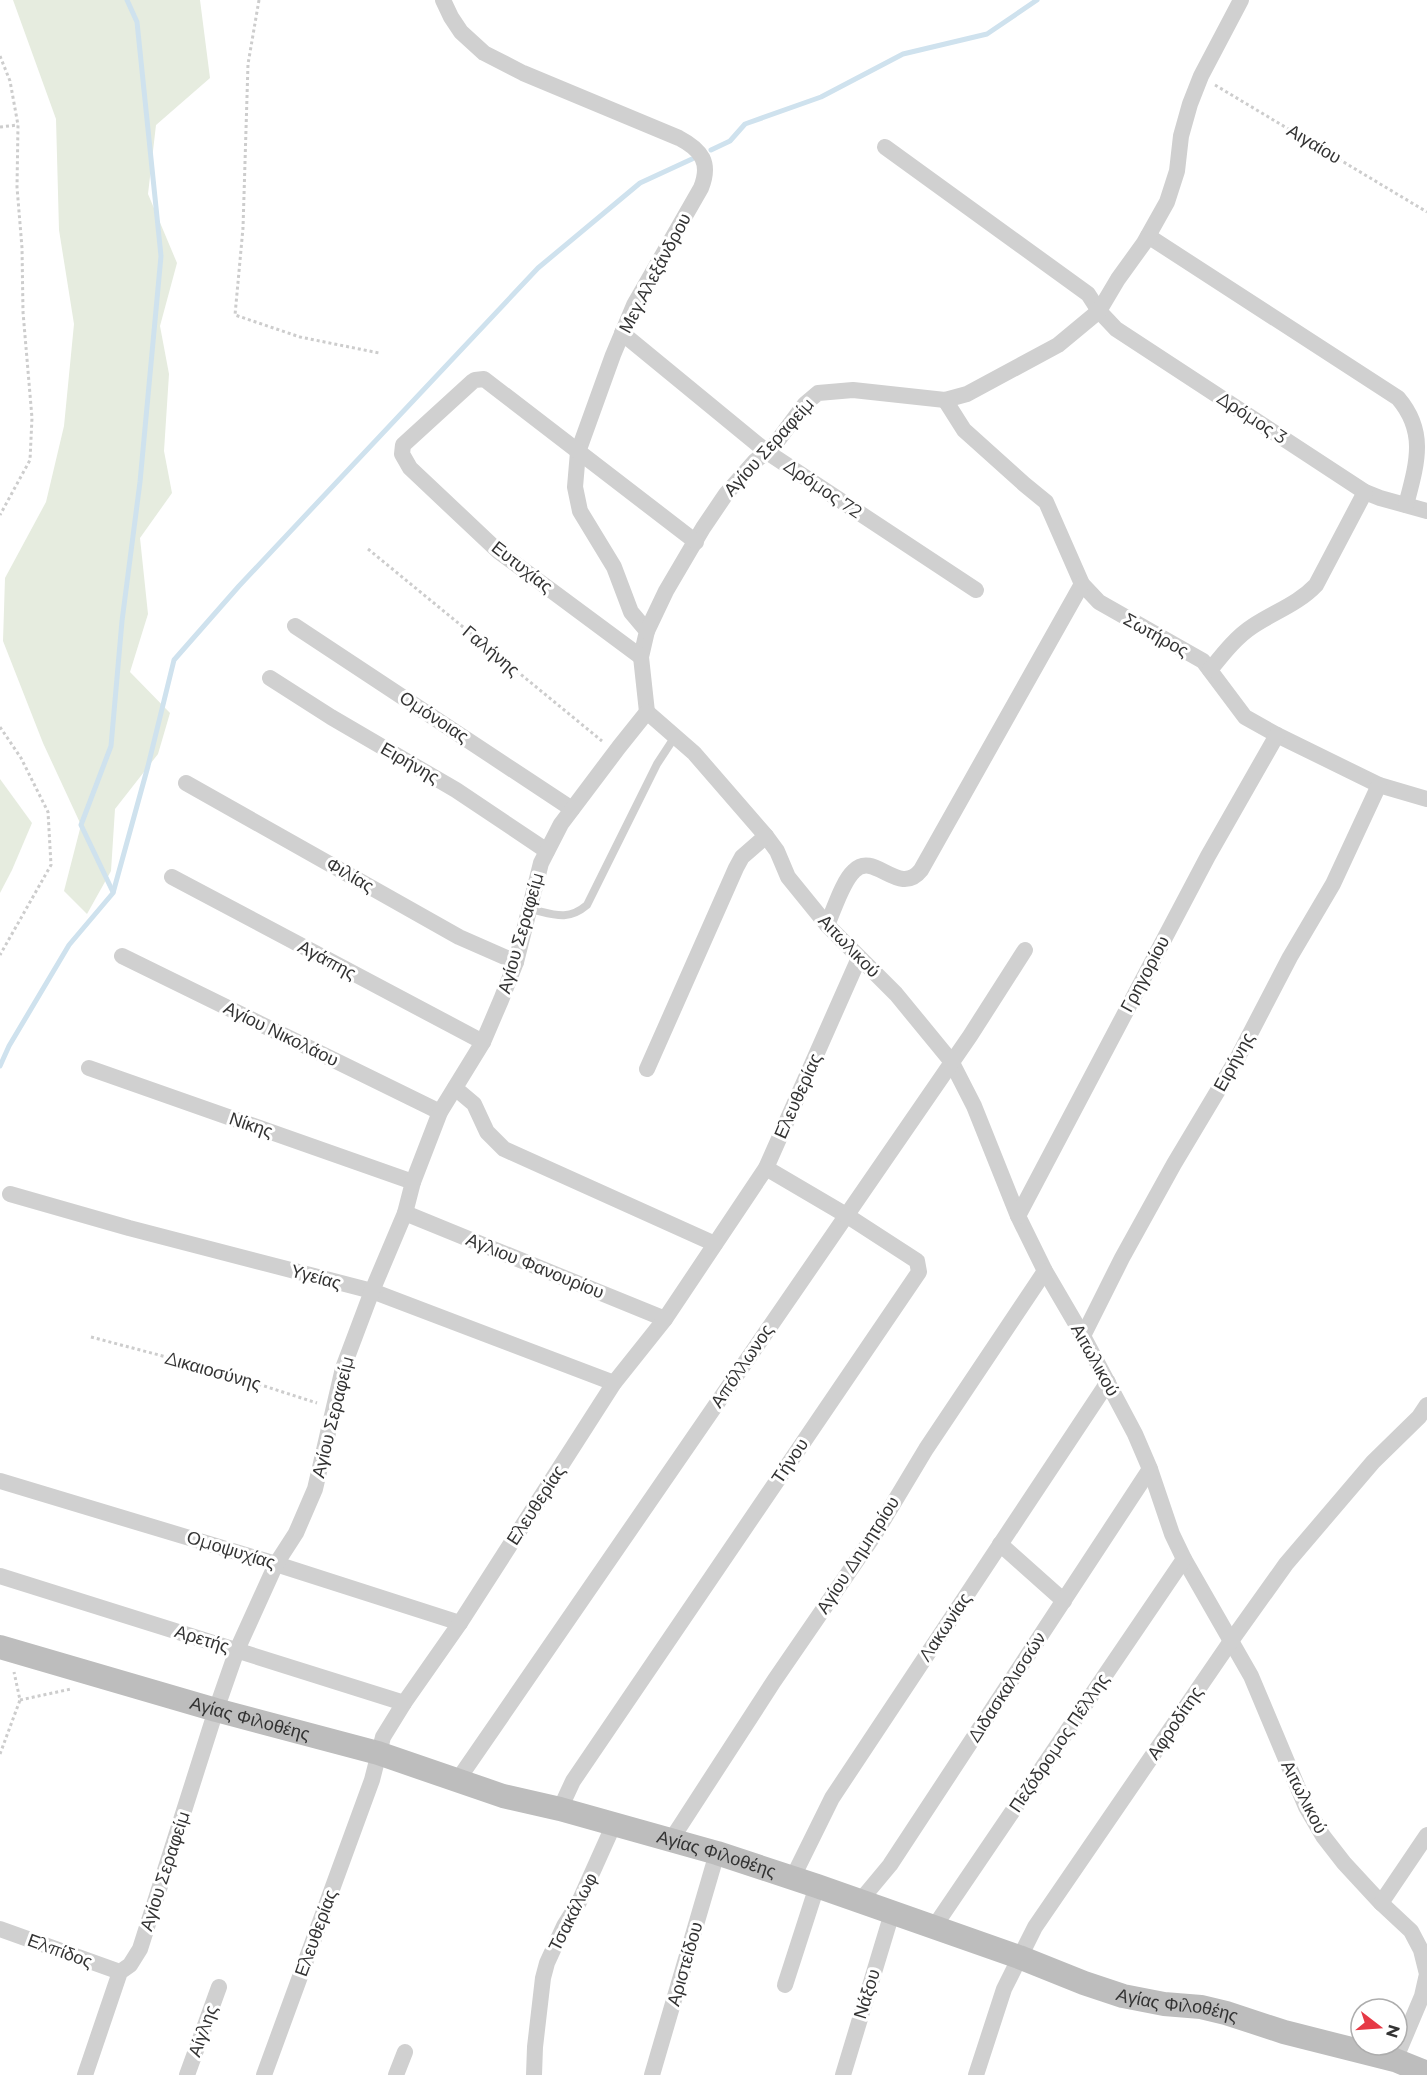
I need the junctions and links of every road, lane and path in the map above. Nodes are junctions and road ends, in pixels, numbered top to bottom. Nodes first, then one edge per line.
1 (259, 0) edge
2 (443, 0) edge
3 (1241, 0) edge
4 (0, 56) edge
5 (1201, 76) junction
6 (18, 125) junction
7 (0, 128) edge
8 (885, 147) dead end
9 (1427, 212) edge
10 (1148, 236) junction
11 (1096, 305) junction
12 (622, 333) junction
13 (379, 352) dead end
14 (945, 400) junction
15 (578, 452) junction
16 (767, 452) junction
17 (1365, 492) junction
18 (1406, 505) junction
19 (1427, 511) edge
20 (0, 515) edge
21 (696, 542) junction
22 (368, 549) dead end
23 (1082, 584) junction
24 (976, 590) dead end
25 (295, 626) dead end
26 (647, 631) junction
27 (642, 657) junction
28 (1210, 670) junction
29 (270, 678) dead end
30 (647, 712) junction
31 (0, 727) edge
32 (676, 735) junction
33 (1277, 735) junction
34 (615, 751) junction
35 (186, 783) dead end
36 (1379, 785) junction
37 (1427, 800) edge
38 (572, 809) junction
39 (766, 836) junction
40 (547, 851) junction
41 (172, 878) dead end
42 (530, 909) junction
43 (827, 925) junction
44 (1025, 950) dead end
45 (0, 955) edge
46 (122, 956) dead end
47 (859, 958) junction
48 (516, 962) junction
49 (483, 1042) junction
50 (951, 1061) junction
51 (89, 1068) dead end
52 (647, 1069) dead end
53 (455, 1088) junction
54 (440, 1112) junction
55 (766, 1168) junction
56 (413, 1182) junction
57 (10, 1194) dead end
58 (405, 1213) junction
59 (846, 1215) junction
60 (1018, 1216) junction
61 (715, 1244) junction
62 (1045, 1271) junction
63 (372, 1291) junction
64 (665, 1319) junction
65 (1083, 1335) junction
66 (91, 1337) dead end
67 (1108, 1382) junction
68 (614, 1383) junction
69 (1427, 1405) edge
70 (333, 1408) junction
71 (1150, 1469) junction
72 (0, 1480) edge
73 (1000, 1544) junction
74 (1184, 1559) junction
75 (276, 1564) junction
76 (0, 1576) edge
77 (1064, 1600) junction
78 (460, 1623) junction
79 (1231, 1641) junction
80 (0, 1647) edge
81 (237, 1650) junction
82 (78, 1688) dead end
83 (20, 1700) junction
84 (404, 1703) junction
85 (216, 1710) junction
86 (378, 1753) junction
87 (0, 1754) edge
88 (458, 1781) junction
89 (560, 1809) junction
90 (614, 1824) junction
91 (1427, 1835) edge
92 (672, 1840) junction
93 (717, 1854) junction
94 (792, 1878) junction
95 (817, 1886) junction
96 (860, 1901) junction
97 (1381, 1904) junction
98 (892, 1913) junction
99 (934, 1927) junction
100 (0, 1929) edge
101 (1019, 1958) junction
102 (120, 1972) junction
103 (785, 1985) dead end
104 (219, 1987) dead end
105 (405, 2052) dead end
106 (1395, 2060) junction
107 (1427, 2073) edge
108 (85, 2075) edge
109 (187, 2075) edge
110 (264, 2075) edge
111 (396, 2075) edge
112 (534, 2075) edge
113 (652, 2075) edge
114 (843, 2075) edge
115 (976, 2075) edge

1 - 13 path
2 - 12 street, Μεγ.Αλεξάνδρου
3 - 5 street, Αγίου Σεραφείμ
4 - 6 path
5 - 9 path, Αιγαίου
5 - 10 street, Αγίου Σεραφείμ
6 - 7 path
6 - 20 path
8 - 11 street, Δρόμος 3
10 - 11 street, Αγίου Σεραφείμ
10 - 18 street
11 - 14 street, Αγίου Σεραφείμ
11 - 17 street, Δρόμος 3
12 - 15 street, Μεγ.Αλεξάνδρου
12 - 16 street, Δρόμος 72
14 - 16 street, Αγίου Σεραφείμ
14 - 23 street, Σωτήρος
15 - 21 street
15 - 26 street, Μεγ.Αλεξάνδρου
15 - 27 street, Ευτυχίας
16 - 21 street, Αγίου Σεραφείμ
16 - 24 street, Δρόμος 72
17 - 18 street, Δρόμος 3
17 - 28 street
18 - 19 street, Δρόμος 3
21 - 26 street, Αγίου Σεραφείμ
22 - 34 path, Γαλήνης
23 - 28 street, Σωτήρος
23 - 43 street
25 - 38 street, Ομόνοιας
26 - 27 street
27 - 30 street
28 - 33 street, Σωτήρος
29 - 40 street, Ειρήνης
30 - 32 street, Αιτωλικού
30 - 34 street, Αγίου Σεραφείμ
31 - 45 path
32 - 39 street, Αιτωλικού
32 - 42 lane
33 - 36 street, Σωτήρος
33 - 60 street, Γρηγορίου
34 - 38 street, Αγίου Σεραφείμ
35 - 48 street, Φιλίας
36 - 37 street, Σωτήρος
36 - 65 street, Ειρήνης
38 - 40 street, Αγίου Σεραφείμ
39 - 43 street, Αιτωλικού
39 - 52 street
40 - 42 street, Αγίου Σεραφείμ
41 - 49 street, Αγάπης
42 - 48 street, Αγίου Σεραφείμ
43 - 47 street, Αιτωλικού
44 - 50 street, Απόλλωνος
46 - 54 street, Αγίου Νικολάου
47 - 50 street, Αιτωλικού
47 - 55 street, Ελευθερίας
48 - 49 street, Αγίου Σεραφείμ
49 - 53 street, Αγίου Σεραφείμ
50 - 59 street, Απόλλωνος
50 - 60 street, Αιτωλικού
51 - 56 street, Νίκης
53 - 54 street, Αγίου Σεραφείμ
53 - 61 street
54 - 56 street, Αγίου Σεραφείμ
55 - 59 street, Τήνου
55 - 61 street, Ελευθερίας
56 - 58 street, Αγίου Σεραφείμ
57 - 63 street, Υγείας
58 - 63 street, Αγίου Σεραφείμ
58 - 64 street, Αγλιου Φανουρίου
59 - 88 street, Απόλλωνος
59 - 89 street, Τήνου
60 - 62 street, Αιτωλικού
61 - 64 street, Ελευθερίας
62 - 65 street, Αιτωλικού
62 - 92 street, Αγίου Δημητρίου
63 - 68 street, Υγείας
63 - 70 street, Αγίου Σεραφείμ
64 - 68 street, Ελευθερίας
65 - 67 street, Αιτωλικού
66 - 70 path, Δικαιοσύνης
67 - 71 street, Αιτωλικού
67 - 73 street, Λακωνίας
68 - 78 street, Ελευθερίας
69 - 79 street, Αφροδίτης
70 - 75 street, Αγίου Σεραφείμ
71 - 74 street, Αιτωλικού
71 - 77 street, Διδασκαλισσών
72 - 75 street, Ομοψυχίας
73 - 77 street
73 - 94 street, Λακωνίας
74 - 79 street, Αιτωλικού
74 - 99 street, Πεζόδρομος Πέλλης
75 - 78 street, Ομοψυχίας
75 - 81 street, Αγίου Σεραφείμ
76 - 81 street, Αρετής
77 - 96 street, Διδασκαλισσών
78 - 84 street, Ελευθερίας
79 - 97 street, Αιτωλικού
79 - 101 street, Αφροδίτης
80 - 83 path
80 - 85 street, Αγίας Φιλοθέης
81 - 84 street, Αρετής
81 - 85 street, Αγίου Σεραφείμ
82 - 83 path
83 - 87 path
84 - 86 street, Ελευθερίας
85 - 86 street, Αγίας Φιλοθέης
85 - 102 street, Αγίου Σεραφείμ
86 - 88 street, Αγίας Φιλοθέης
86 - 110 street, Ελευθερίας
88 - 89 street, Αγίας Φιλοθέης
89 - 90 street, Αγίας Φιλοθέης
90 - 92 street, Αγίας Φιλοθέης
90 - 112 street, Τσακάλωφ
91 - 97 street
92 - 93 street, Αγίας Φιλοθέης
93 - 94 street, Αγίας Φιλοθέης
93 - 113 street, Αριστείδου
94 - 95 street, Αγίας Φιλοθέης
95 - 96 street, Αγίας Φιλοθέης
95 - 103 street
96 - 98 street, Αγίας Φιλοθέης
97 - 106 street, Αιτωλικού
98 - 99 street, Αγίας Φιλοθέης
98 - 114 street, Νάξου
99 - 101 street, Αγίας Φιλοθέης
100 - 102 street, Ελπίδος
101 - 106 street, Αγίας Φιλοθέης
101 - 115 street, Αφροδίτης
102 - 108 street, Αγίου Σεραφείμ
104 - 109 street, Αίγλης
105 - 111 street
106 - 107 street, Αγίας Φιλοθέης

